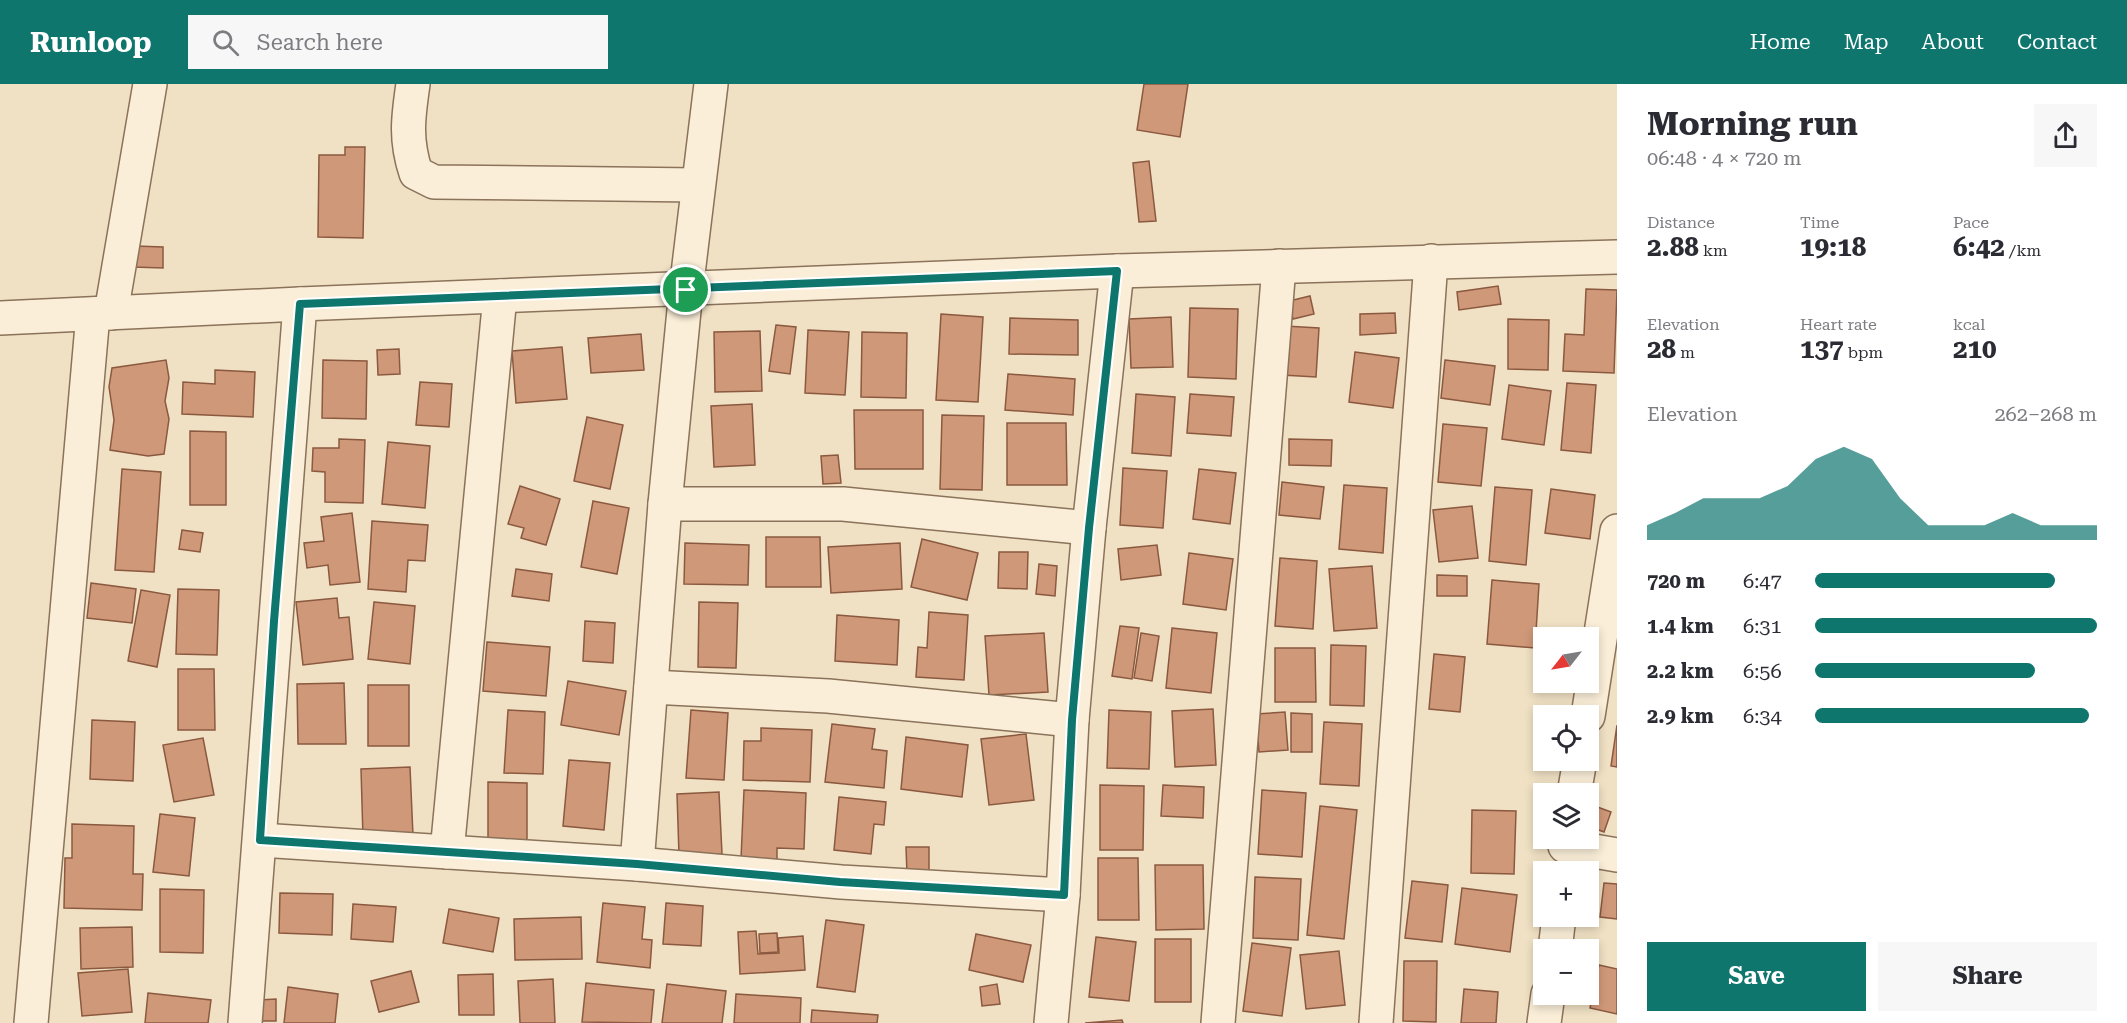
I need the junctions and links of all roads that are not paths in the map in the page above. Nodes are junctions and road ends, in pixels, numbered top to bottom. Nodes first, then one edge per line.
1 (150, 84) edge
2 (413, 84) edge
3 (711, 84) edge
4 (698, 185) junction
5 (1617, 257) edge
6 (1431, 261) junction
7 (1279, 266) junction
8 (1117, 271) junction
9 (686, 290) junction
10 (500, 296) junction
11 (300, 304) junction
12 (102, 313) junction
13 (0, 318) edge
14 (664, 504) junction
15 (1089, 528) junction
16 (1617, 531) edge
17 (1608, 655) edge
18 (651, 687) junction
19 (1592, 705) edge
20 (1072, 720) junction
21 (260, 840) junction
22 (447, 852) junction
23 (1565, 852) edge
24 (1617, 855) edge
25 (637, 864) junction
26 (1064, 895) junction
27 (31, 1023) edge
28 (244, 1023) edge
29 (1051, 1023) edge
30 (1218, 1023) edge
31 (1376, 1023) edge

1 - 12 street
2 - 4 street
3 - 4 street
4 - 9 street
5 - 6 street
6 - 7 street
6 - 31 street
7 - 8 street
7 - 30 street
8 - 9 street
8 - 15 street
9 - 10 street
9 - 14 street
10 - 11 street
10 - 22 street
11 - 12 street
11 - 21 street
12 - 13 street
12 - 27 street
14 - 15 street
14 - 18 street
15 - 20 street
16 - 17 street
17 - 19 street
18 - 20 street
18 - 25 street
20 - 26 street
21 - 22 street
21 - 28 street
22 - 25 street
23 - 24 street
25 - 26 street
26 - 29 street

